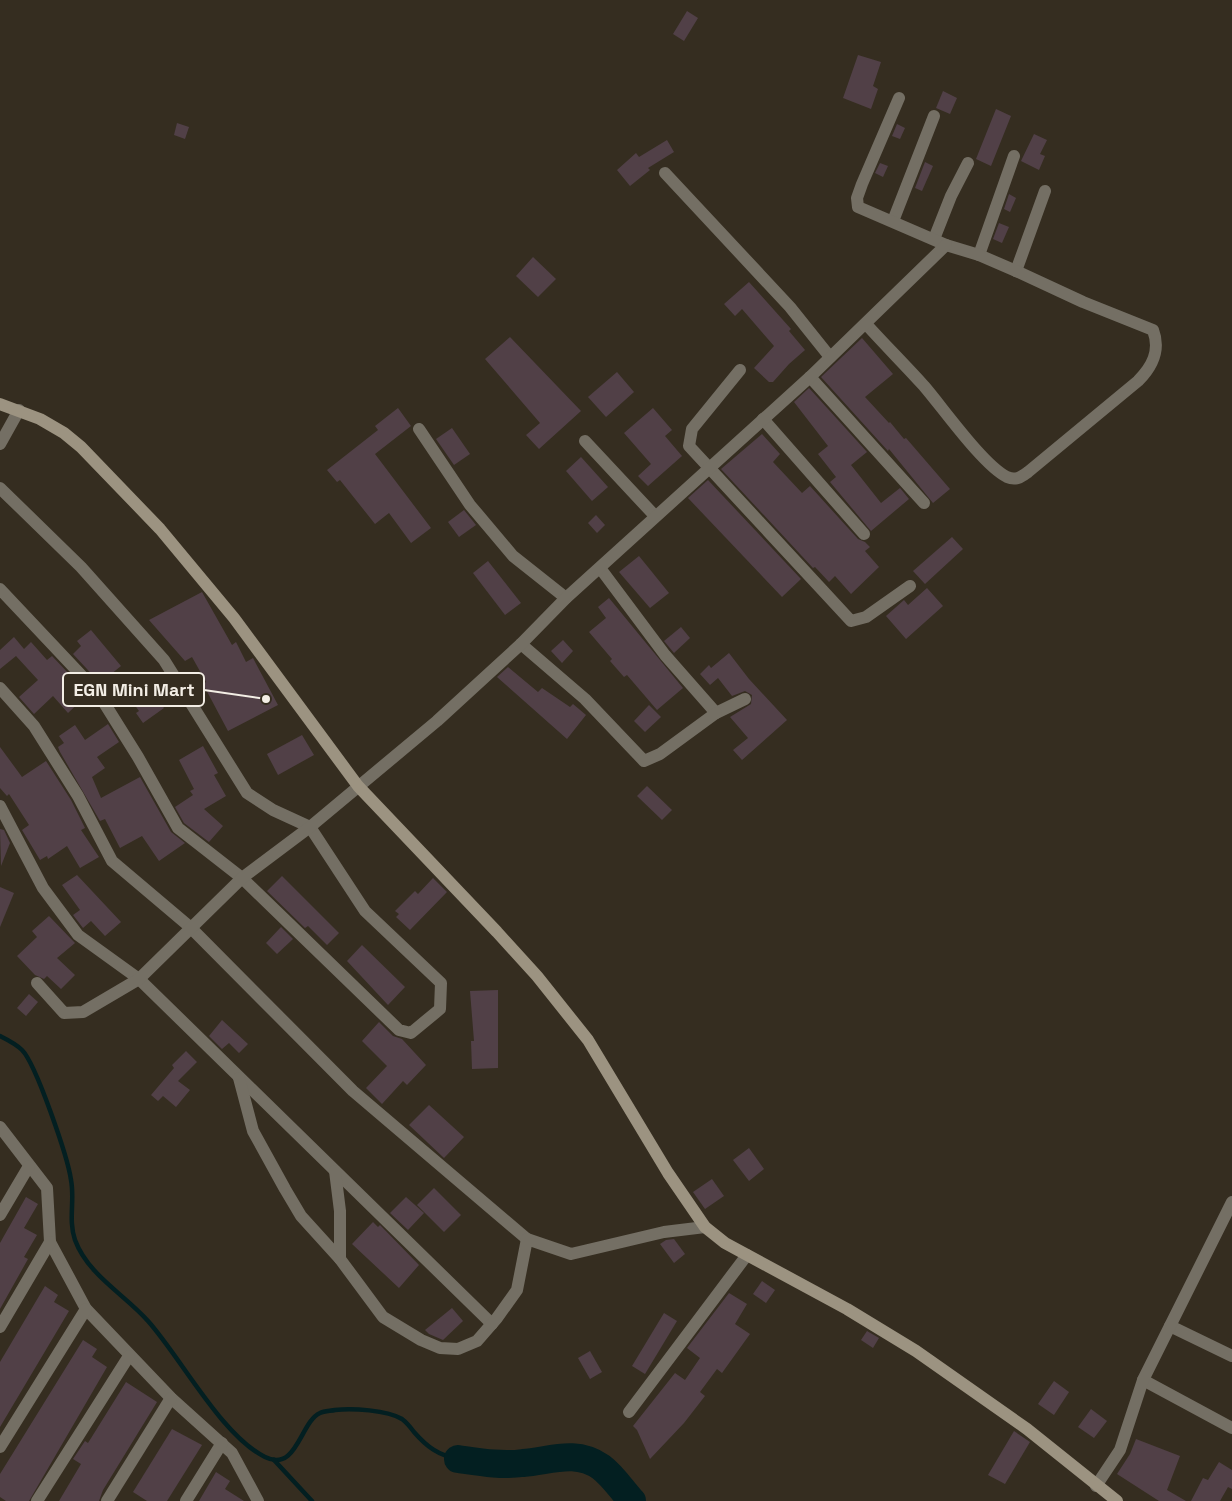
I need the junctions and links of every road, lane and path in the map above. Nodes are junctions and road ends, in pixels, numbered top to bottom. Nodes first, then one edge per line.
1 (899, 98) dead end
2 (934, 116) dead end
3 (1014, 156) dead end
4 (968, 163) dead end
5 (665, 173) dead end
6 (1045, 191) dead end
7 (893, 221) junction
8 (934, 239) junction
9 (946, 245) junction
10 (979, 255) junction
11 (1016, 271) junction
12 (866, 324) junction
13 (830, 357) junction
14 (740, 370) dead end
15 (810, 377) junction
16 (0, 404) edge
17 (19, 410) junction
18 (763, 419) junction
19 (419, 430) dead end
20 (585, 441) dead end
21 (0, 444) edge
22 (709, 469) junction
23 (0, 488) edge
24 (924, 503) dead end
25 (656, 516) junction
26 (864, 534) dead end
27 (600, 568) junction
28 (910, 586) dead end
29 (0, 589) edge
30 (566, 598) junction
31 (521, 644) junction
32 (0, 688) edge
33 (745, 699) dead end
34 (716, 712) junction
35 (358, 786) junction
36 (0, 806) edge
37 (310, 827) junction
38 (242, 878) junction
39 (190, 927) junction
40 (139, 980) junction
41 (37, 984) dead end
42 (239, 1078) junction
43 (0, 1127) edge
44 (29, 1166) junction
45 (335, 1171) junction
46 (1231, 1205) edge
47 (0, 1215) edge
48 (705, 1227) junction
49 (526, 1239) junction
50 (50, 1242) junction
51 (747, 1255) junction
52 (340, 1259) junction
53 (86, 1309) junction
54 (492, 1324) junction
55 (1170, 1326) junction
56 (0, 1327) edge
57 (130, 1356) junction
58 (1232, 1356) edge
59 (1143, 1380) junction
60 (171, 1398) junction
61 (629, 1412) dead end
62 (1232, 1428) edge
63 (222, 1443) junction
64 (0, 1447) edge
65 (1096, 1486) junction
66 (38, 1501) edge
67 (107, 1501) edge
68 (186, 1501) edge
69 (258, 1501) edge
70 (1117, 1501) edge

1 - 7 street
2 - 7 street
3 - 10 street
4 - 8 street
5 - 13 street
6 - 11 street
7 - 8 street
8 - 9 street
9 - 10 street
9 - 12 street
10 - 11 street
11 - 12 street
12 - 13 street
13 - 15 street
14 - 22 street
15 - 18 street
15 - 24 street
16 - 17 street
17 - 21 street
17 - 35 street
18 - 22 street
18 - 26 street
19 - 30 street
20 - 25 street
22 - 25 street
22 - 28 street
23 - 37 street
25 - 27 street
27 - 30 street
27 - 34 street
29 - 38 street
30 - 31 street
31 - 34 street
31 - 35 street
32 - 39 street
33 - 34 street
35 - 37 street
35 - 48 street
36 - 40 street
37 - 38 street
37 - 38 street
38 - 39 street
39 - 40 street
39 - 49 street
40 - 41 street
40 - 42 street
42 - 45 street
42 - 52 street
43 - 44 street
44 - 47 street
44 - 50 street
45 - 52 street
45 - 54 street
46 - 55 street
48 - 49 street
48 - 51 street
49 - 54 street
50 - 53 street
50 - 56 street
51 - 61 street
51 - 65 street
52 - 54 street
53 - 57 street
53 - 64 street
55 - 58 street
55 - 59 street
57 - 60 street
57 - 66 street
59 - 62 street
59 - 65 street
60 - 63 street
60 - 67 street
63 - 68 street
63 - 69 street
65 - 70 street

